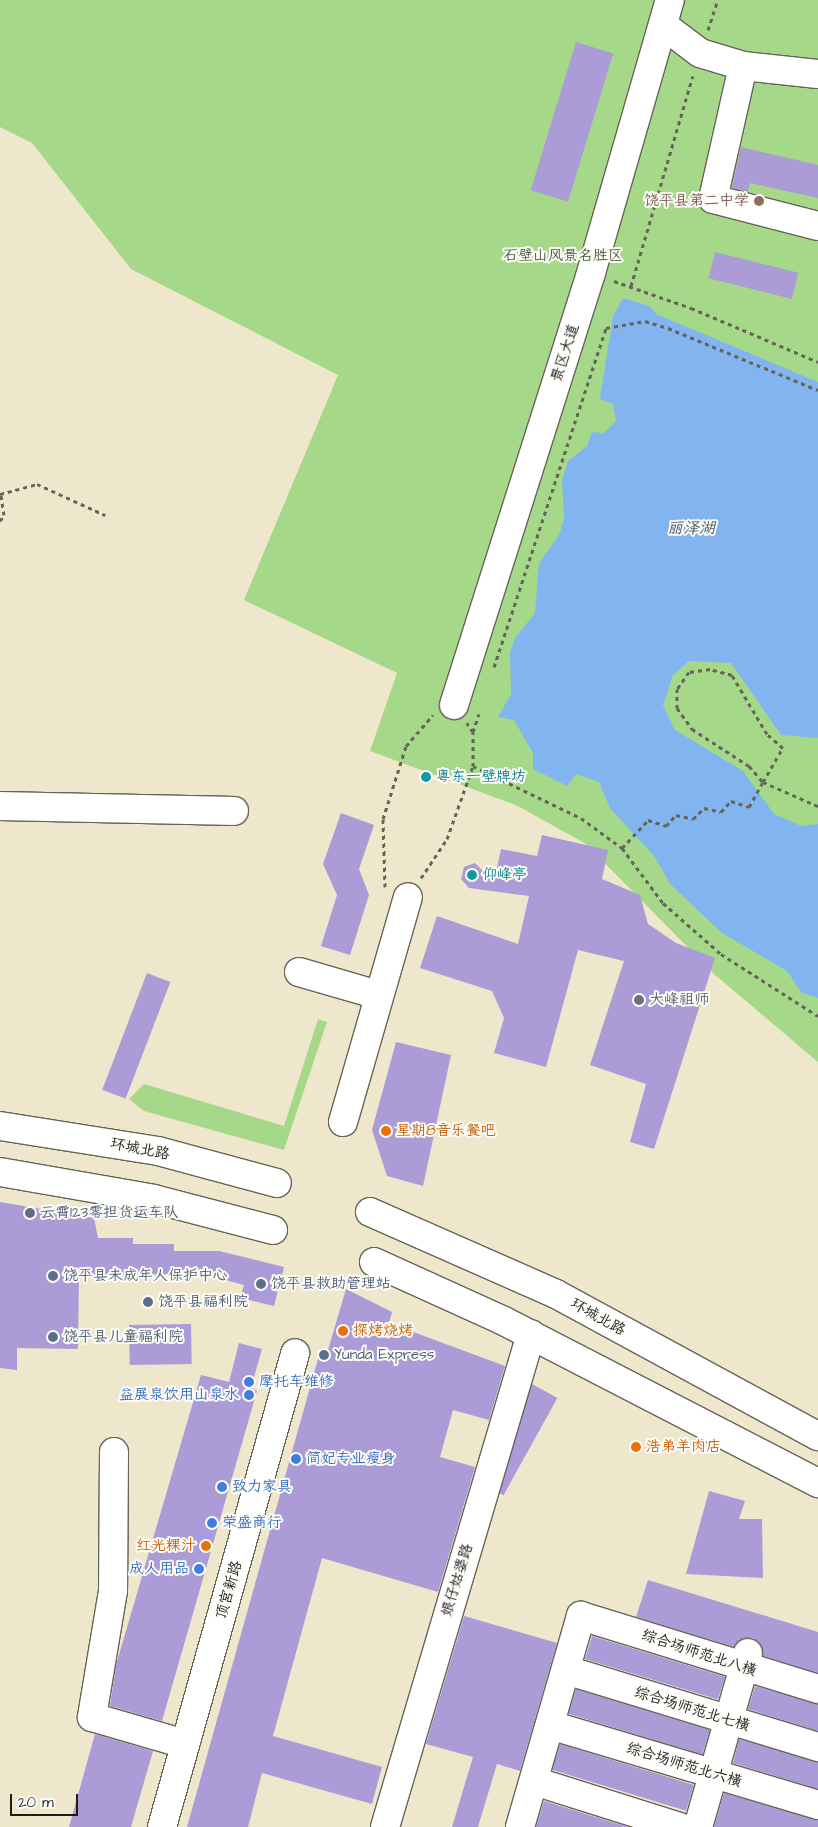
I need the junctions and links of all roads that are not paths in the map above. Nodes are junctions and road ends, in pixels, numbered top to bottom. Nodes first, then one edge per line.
1 (667, 12) edge
2 (753, 65) junction
3 (818, 74) edge
4 (818, 226) edge
5 (454, 705) road end
6 (0, 806) edge
7 (234, 811) dead end
8 (397, 893) road end
9 (299, 972) dead end
10 (378, 995) junction
11 (343, 1122) dead end
12 (0, 1126) edge
13 (0, 1172) edge
14 (277, 1183) dead end
15 (370, 1212) dead end
16 (273, 1230) dead end
17 (374, 1262) dead end
18 (531, 1334) junction
19 (295, 1353) dead end
20 (818, 1436) edge
21 (114, 1452) dead end
22 (818, 1483) edge
23 (746, 1660) junction
24 (566, 1670) junction
25 (818, 1689) edge
26 (728, 1720) junction
27 (550, 1725) junction
28 (185, 1744) junction
29 (818, 1746) edge
30 (713, 1774) junction
31 (534, 1781) junction
32 (818, 1805) edge
33 (162, 1827) edge
34 (385, 1827) edge
35 (520, 1827) edge
36 (680, 1827) edge
37 (698, 1827) edge

1 - 2 main road
1 - 5 main road, 景区大道
2 - 3 main road
2 - 4 main road
6 - 7 main road
8 - 10 main road
9 - 10 main road
10 - 11 main road
12 - 14 main road, 环城北路
13 - 16 main road
15 - 20 main road, 环城北路
17 - 18 main road
18 - 22 main road
18 - 34 main road, 娘仔姑婆路
19 - 28 main road, 顶宫新路
21 - 28 main road
23 - 24 main road, 综合场师范北八横
23 - 25 main road, 综合场师范北八横
23 - 26 main road
24 - 26 main road, 综合场师范北七横
24 - 27 main road
26 - 29 main road, 综合场师范北七横
26 - 30 main road
27 - 30 main road, 综合场师范北六横
27 - 31 main road
28 - 33 main road, 顶宫新路
30 - 32 main road, 综合场师范北六横
30 - 37 main road
31 - 35 main road
31 - 36 main road

